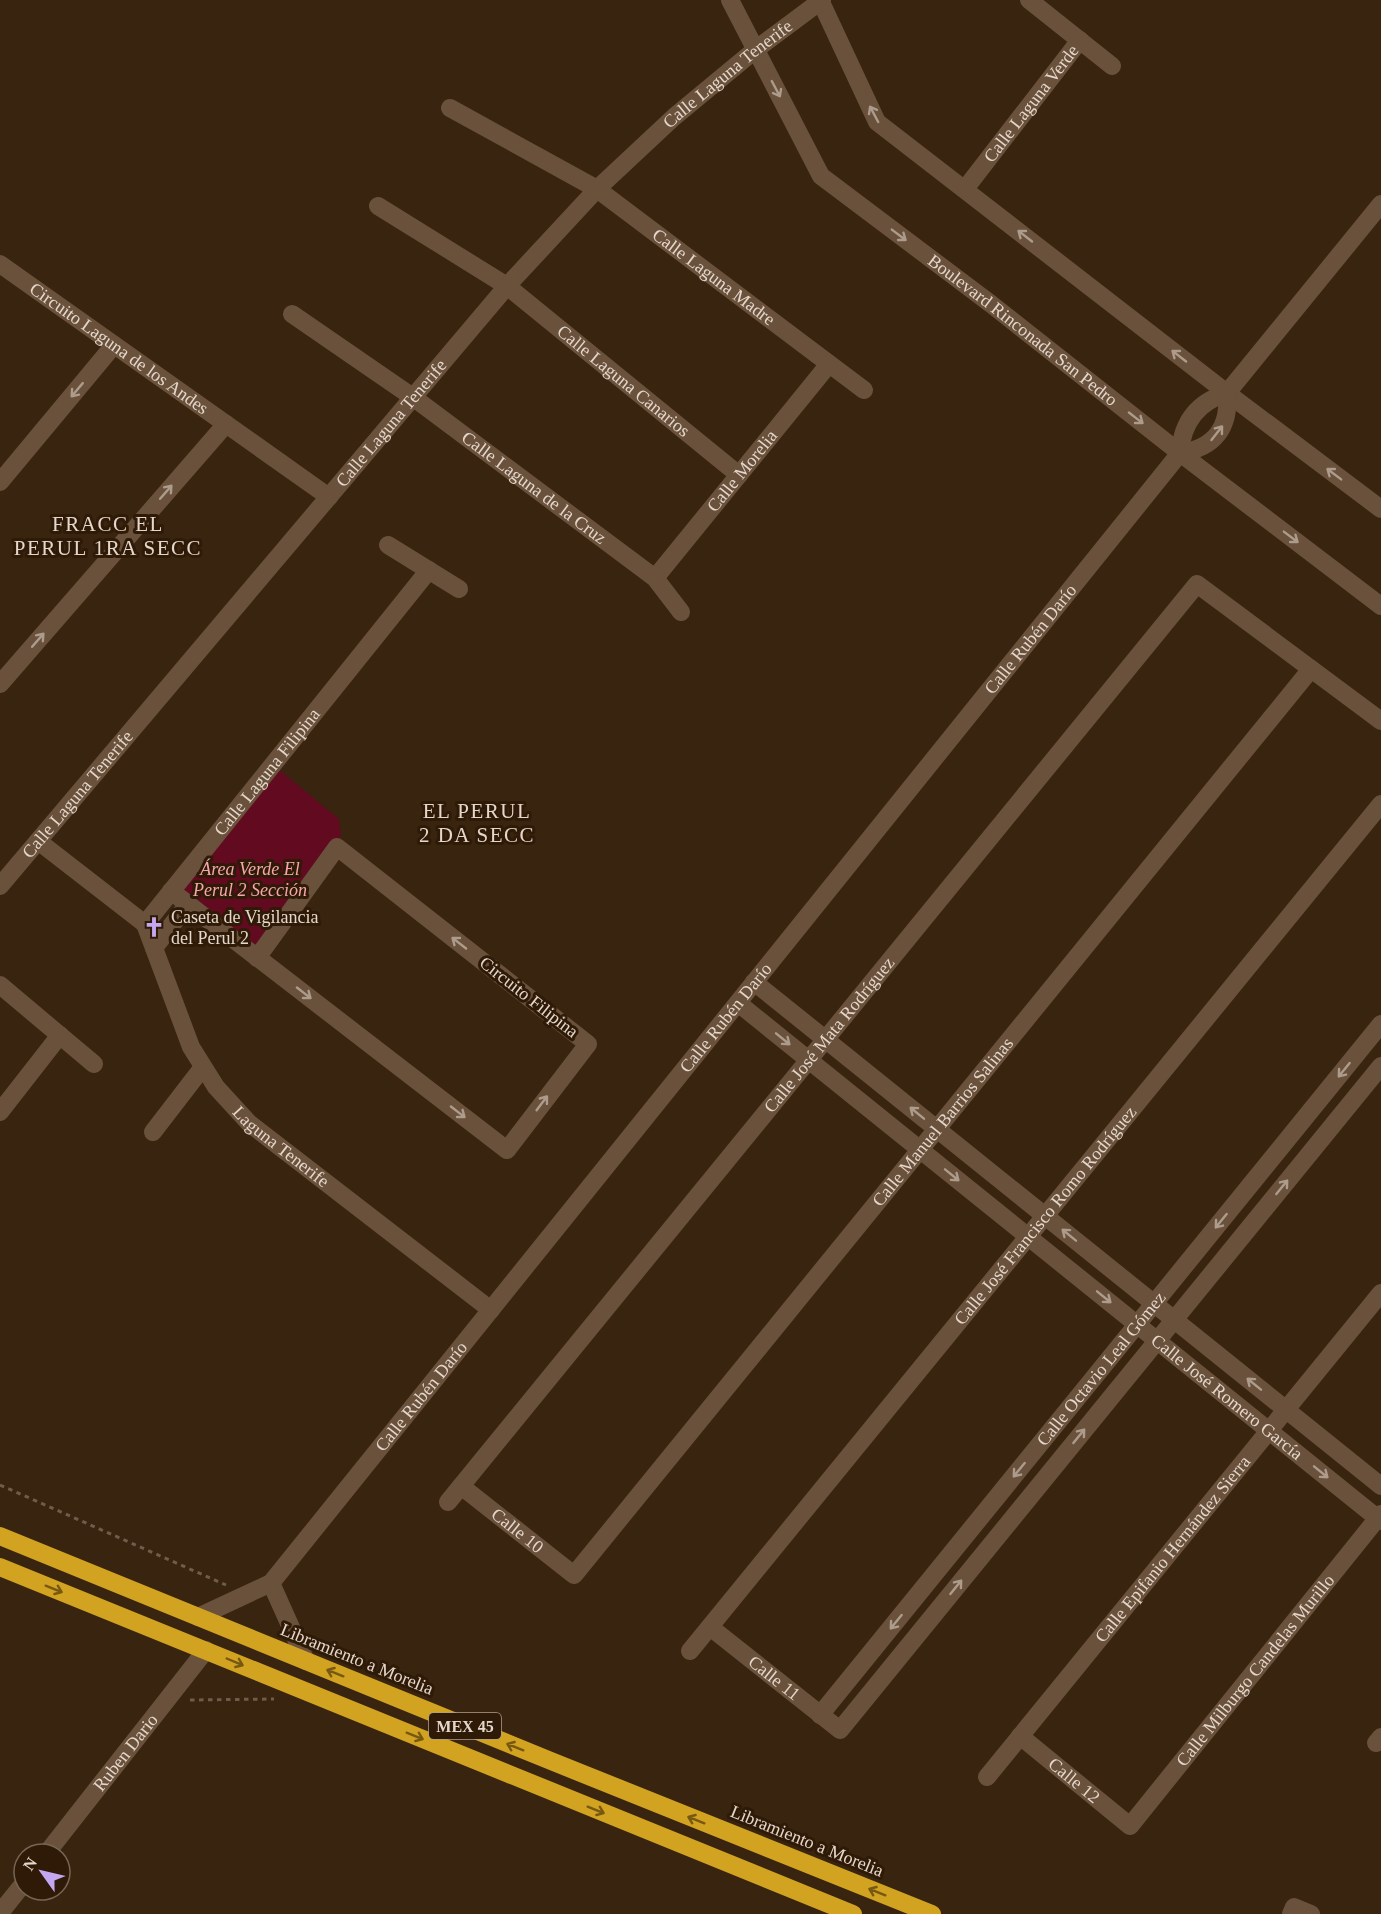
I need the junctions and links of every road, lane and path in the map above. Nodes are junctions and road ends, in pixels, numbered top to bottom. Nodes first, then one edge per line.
1 (730, 0) edge
2 (820, 0) edge
3 (1029, 0) edge
4 (1080, 40) junction
5 (755, 50) junction
6 (1112, 66) dead end
7 (450, 108) dead end
8 (597, 189) junction
9 (965, 189) junction
10 (1381, 204) edge
11 (378, 206) dead end
12 (4, 273) edge
13 (507, 286) junction
14 (292, 314) dead end
15 (114, 345) junction
16 (829, 364) junction
17 (864, 390) dead end
18 (1227, 393) junction
19 (414, 398) junction
20 (226, 424) junction
21 (1180, 453) junction
22 (739, 475) junction
23 (0, 482) edge
24 (328, 497) junction
25 (1381, 509) edge
26 (388, 545) dead end
27 (429, 570) junction
28 (656, 579) junction
29 (459, 589) dead end
30 (1381, 606) edge
31 (681, 612) dead end
32 (1311, 669) junction
33 (0, 684) edge
34 (1381, 721) edge
35 (1381, 804) edge
36 (38, 842) junction
37 (0, 886) edge
38 (171, 891) junction
39 (188, 904) junction
40 (145, 924) junction
41 (154, 948) junction
42 (257, 958) junction
43 (754, 982) junction
44 (0, 985) edge
45 (738, 1003) junction
46 (1381, 1024) edge
47 (60, 1035) junction
48 (825, 1039) junction
49 (808, 1060) junction
50 (94, 1064) dead end
51 (1381, 1066) edge
52 (202, 1067) junction
53 (0, 1112) edge
54 (937, 1129) junction
55 (153, 1132) dead end
56 (920, 1150) junction
57 (1045, 1216) junction
58 (1028, 1237) junction
59 (1381, 1293) edge
60 (1154, 1304) junction
61 (491, 1310) junction
62 (1174, 1320) junction
63 (1137, 1324) junction
64 (1157, 1341) junction
65 (1286, 1410) junction
66 (1269, 1430) junction
67 (0, 1485) edge
68 (461, 1486) junction
69 (1381, 1486) edge
70 (448, 1502) dead end
71 (1380, 1518) edge
72 (0, 1536) edge
73 (0, 1567) edge
74 (574, 1575) joint
75 (271, 1583) junction
76 (247, 1594) junction
77 (198, 1617) junction
78 (710, 1627) junction
79 (206, 1650) junction
80 (690, 1651) dead end
81 (306, 1661) junction
82 (167, 1699) junction
83 (277, 1699) dead end
84 (820, 1715) junction
85 (840, 1730) joint
86 (1020, 1736) junction
87 (987, 1776) dead end
88 (1130, 1826) joint
89 (55, 1842) edge
90 (12, 1898) edge
91 (0, 1913) edge
92 (853, 1914) edge
93 (932, 1914) edge
94 (1291, 1914) edge
95 (1311, 1914) edge

1 - 5 street, Boulevard Rinconada San Pedro
2 - 5 street, Calle Laguna Tenerife
9 -> 2 street
3 - 4 street, Calle Laguna Verde
4 - 6 street
4 - 9 street, Calle Laguna Verde
5 - 8 street, Calle Laguna Tenerife
5 -> 21 street, Boulevard Rinconada San Pedro
7 - 8 street, Calle Laguna Madre
8 - 13 street, Calle Laguna Tenerife
8 - 16 street, Calle Laguna Madre
18 -> 9 street
10 - 18 street, Calle Rubén Darío
11 - 13 street, Calle Laguna Canarios
12 - 15 street, Circuito Laguna de los Andes
13 - 19 street, Calle Laguna Tenerife
13 - 22 street, Calle Laguna Canarios
14 - 19 street, Calle Laguna de la Cruz
15 - 20 street, Circuito Laguna de los Andes
15 -> 23 street
16 - 17 street, Calle Laguna Madre
16 - 22 street, Calle Morelia
18 - 21 street, Calle Rubén Darío
21 -> 18 street
25 -> 18 street
19 - 24 street, Calle Laguna Tenerife
19 - 28 street, Calle Laguna de la Cruz
20 - 24 street, Circuito Laguna de los Andes
33 -> 20 street, Circuito Laguna de los Andes
21 -> 30 street, Boulevard Rinconada San Pedro
21 - 43 street, Calle Rubén Darío
22 - 28 street, Calle Morelia
24 - 36 street, Calle Laguna Tenerife
26 - 27 street
27 - 29 street
27 - 38 street, Calle Laguna Filipina
28 - 31 street, Calle Laguna de la Cruz
32 - 34 street
32 - 48 street, Calle José Mata Rodríguez
32 - 54 street, Calle Manuel Barrios Salinas
35 - 57 street, Calle José Francisco Romo Rodríguez
36 - 37 street, Calle Laguna Tenerife
36 - 40 street
38 - 39 street, Circuito Filipina
38 - 40 street, Calle Laguna Filipina
39 - 41 street
39 - 42 street, Circuito Filipina
40 - 41 street, Laguna Tenerife
41 - 52 street, Laguna Tenerife
42 -> 42 street, Circuito Filipina
43 - 45 street, Calle Rubén Darío
43 - 48 street, Calle José Romero García
44 - 47 street
45 -> 49 street, Calle José Romero García
45 - 61 street, Calle Rubén Darío
46 -> 60 street, Calle Octavio Leal Gómez
47 - 50 street
47 - 53 street
48 - 49 street, Calle José Mata Rodríguez
54 -> 48 street, Calle José Romero García
49 - 56 street, Calle José Romero García
49 - 68 street, Calle José Mata Rodríguez
62 -> 51 street, Calle Octavio Leal Gómez
52 - 55 street
52 - 61 street, Laguna Tenerife
54 - 56 street, Calle Manuel Barrios Salinas
54 - 57 street, Calle José Romero García
56 -> 58 street, Calle José Romero García
56 - 74 street, Calle Manuel Barrios Salinas
57 - 58 street, Calle José Francisco Romo Rodríguez
60 -> 57 street, Calle José Romero García
58 -> 63 street, Calle José Romero García
58 - 78 street, Calle José Francisco Romo Rodríguez
59 - 65 street, Calle Epifanio Hernández Sierra
60 - 62 street, Calle José Romero García
60 - 63 street, Calle Octavio Leal Gómez
61 - 75 street, Calle Rubén Darío
62 - 64 street, Calle Octavio Leal Gómez
65 -> 62 street, Calle José Romero García
63 - 64 street, Calle José Romero García
63 -> 84 street, Calle Octavio Leal Gómez
64 - 66 street, Calle José Romero García
85 -> 64 street, Calle Octavio Leal Gómez
65 - 66 street, Calle Epifanio Hernández Sierra
65 - 69 street, Calle José Romero García
66 -> 71 street, Calle José Romero García
66 - 86 street, Calle Epifanio Hernández Sierra
67 - 76 path
68 - 70 street, Calle José Mata Rodríguez
68 - 74 street, Calle 10
71 - 88 street, Calle Milburgo Candelas Murillo
72 - 77 highway, Libramiento a Morelia / MEX 45
73 -> 79 highway, MEX 45
75 - 76 street, Calle Rubén Darío
75 - 81 street
76 - 77 street, Calle Rubén Darío
77 - 81 highway, Libramiento a Morelia / MEX 45
78 - 80 street, Calle José Francisco Romo Rodríguez
78 - 84 street, Calle 11
79 - 82 street, Ruben Dario
79 -> 92 highway, MEX 45
93 -> 81 highway, Libramiento a Morelia / MEX 45
82 - 83 path
82 - 89 street, Ruben Dario
84 - 85 street, Calle 11
86 - 87 street, Calle Epifanio Hernández Sierra
86 - 88 street, Calle 12
90 - 91 street
94 - 95 street

